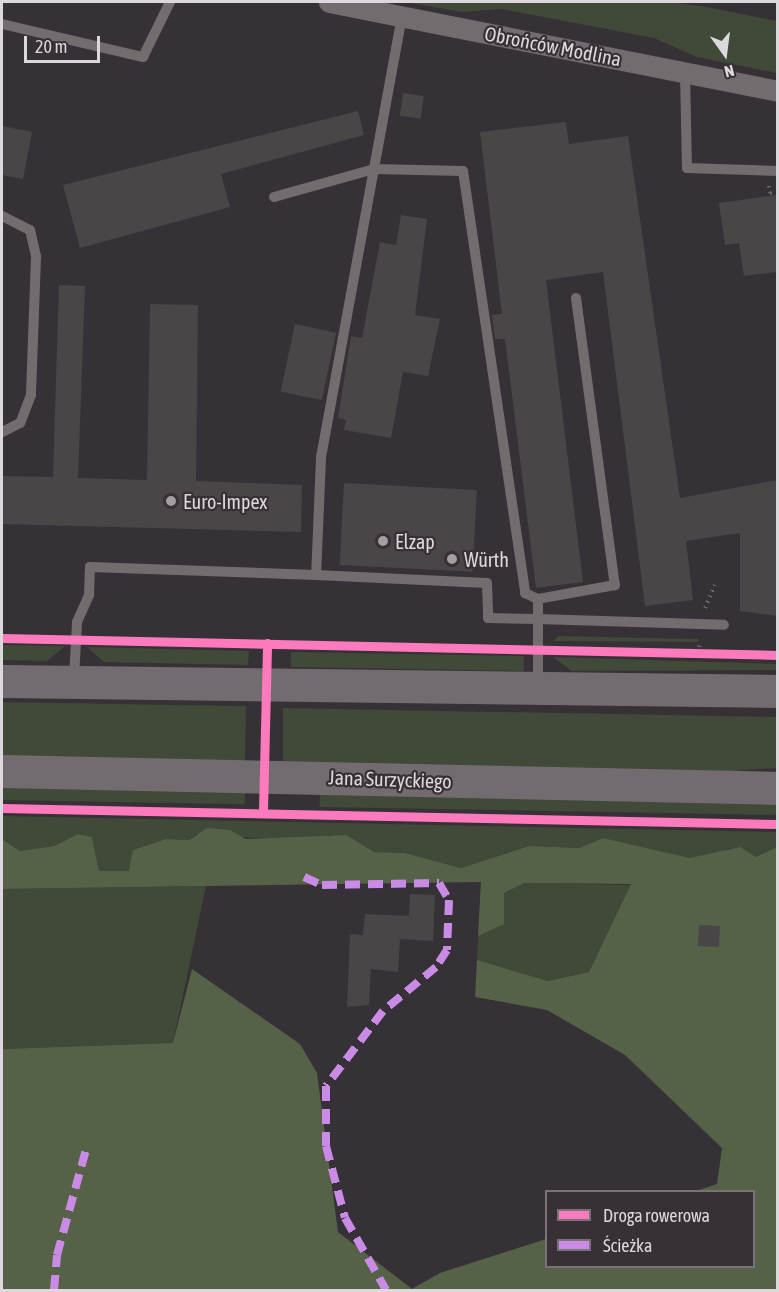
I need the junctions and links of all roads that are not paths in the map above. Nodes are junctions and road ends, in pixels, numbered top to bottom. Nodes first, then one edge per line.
1 (170, 2) edge
2 (328, 2) edge
3 (402, 16) junction
4 (2, 24) edge
5 (685, 73) junction
6 (777, 91) edge
7 (374, 169) junction
8 (777, 171) edge
9 (274, 197) dead end
10 (2, 216) edge
11 (576, 298) dead end
12 (2, 432) edge
13 (316, 575) junction
14 (538, 599) junction
15 (538, 619) junction
16 (724, 625) dead end
17 (2, 681) edge
18 (74, 682) junction
19 (538, 691) junction
20 (777, 691) edge
21 (2, 771) edge
22 (777, 789) edge

1 - 4 lane
2 - 3 street, Obrońców Modlina
3 - 5 street, Obrońców Modlina
3 - 7 lane
5 - 6 street, Obrońców Modlina
5 - 8 lane
7 - 9 lane
7 - 13 lane
7 - 14 lane
10 - 12 lane
11 - 14 lane
13 - 15 lane
13 - 18 lane
14 - 15 lane
15 - 16 lane
15 - 19 lane
17 - 18 main road
18 - 19 main road
19 - 20 main road
21 - 22 main road, Jana Surzyckiego

